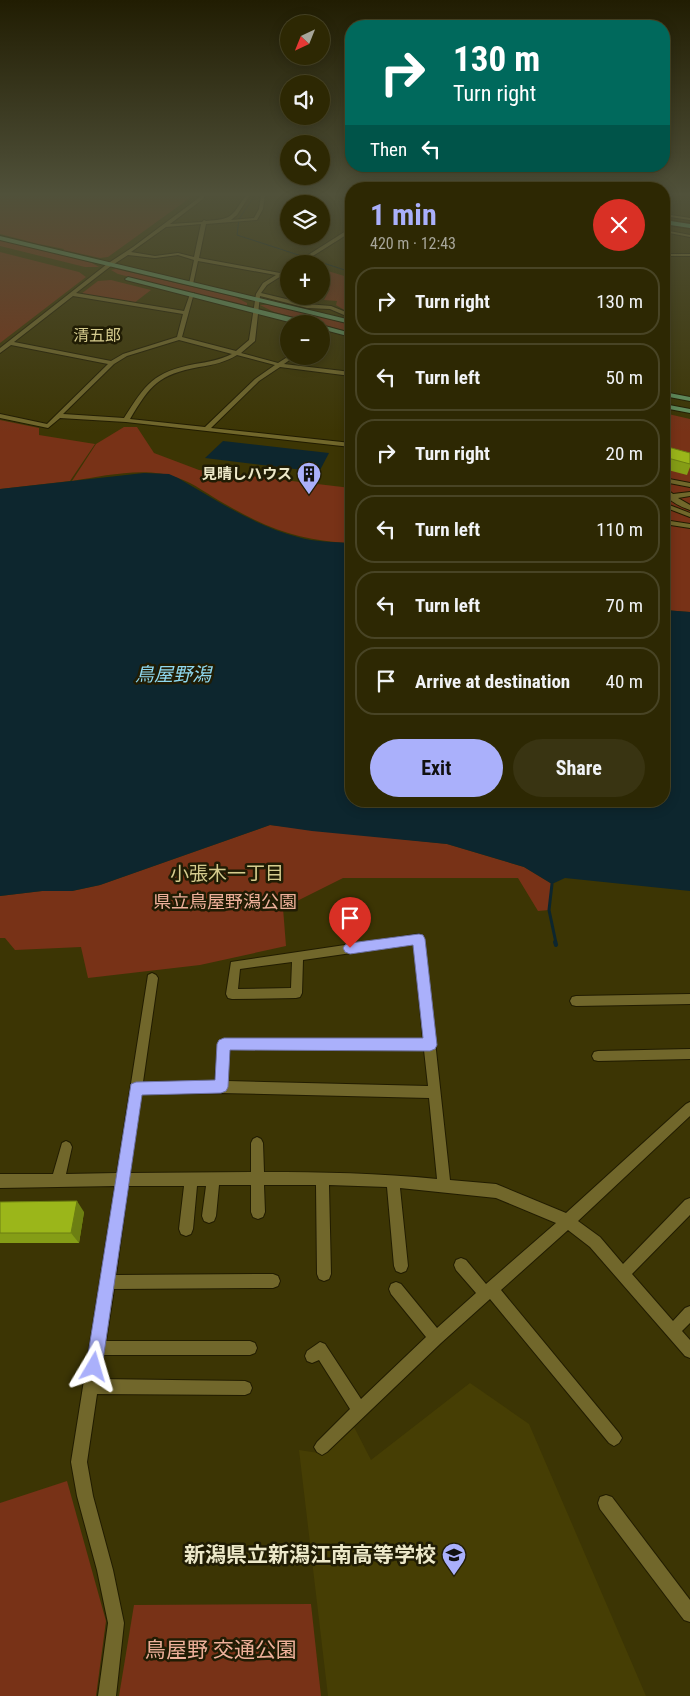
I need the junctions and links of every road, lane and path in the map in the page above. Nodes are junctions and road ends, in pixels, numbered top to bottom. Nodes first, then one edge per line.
1 (96, 274) edge
2 (110, 274) edge
3 (148, 274) edge
4 (193, 274) edge
5 (280, 274) edge
6 (115, 275) joint
7 (191, 284) junction
8 (71, 294) junction
9 (192, 294) junction
10 (257, 297) junction
11 (254, 310) junction
12 (337, 310) junction
13 (186, 313) junction
14 (345, 313) edge
15 (322, 315) edge
16 (328, 315) edge
17 (280, 317) edge
18 (330, 317) edge
19 (345, 321) edge
20 (330, 331) edge
21 (345, 334) edge
22 (179, 338) junction
23 (9, 343) junction
24 (0, 351) edge
25 (238, 353) junction
26 (112, 362) junction
27 (280, 365) junction
28 (345, 373) edge
29 (670, 395) edge
30 (690, 399) edge
31 (670, 407) edge
32 (690, 412) edge
33 (0, 416) edge
34 (58, 416) junction
35 (126, 420) junction
36 (206, 429) junction
37 (345, 444) edge
38 (670, 481) edge
39 (690, 486) edge
40 (670, 491) edge
41 (670, 494) edge
42 (690, 494) edge
43 (670, 496) edge
44 (670, 507) edge
45 (690, 508) edge
46 (690, 515) edge
47 (670, 523) edge
48 (690, 526) edge
49 (298, 956) junction
50 (152, 978) dead end
51 (690, 999) edge
52 (576, 1001) dead end
53 (430, 1045) junction
54 (690, 1054) edge
55 (598, 1056) dead end
56 (221, 1087) junction
57 (136, 1088) junction
58 (435, 1092) junction
59 (690, 1108) edge
60 (257, 1143) dead end
61 (66, 1147) dead end
62 (191, 1178) junction
63 (213, 1178) junction
64 (322, 1178) junction
65 (122, 1179) junction
66 (258, 1179) junction
67 (58, 1180) junction
68 (0, 1181) edge
69 (393, 1181) junction
70 (444, 1185) junction
71 (690, 1205) edge
72 (258, 1212) dead end
73 (209, 1216) dead end
74 (568, 1221) junction
75 (186, 1229) dead end
76 (461, 1265) dead end
77 (401, 1266) dead end
78 (324, 1274) dead end
79 (623, 1274) junction
80 (273, 1281) dead end
81 (108, 1282) junction
82 (396, 1289) dead end
83 (488, 1292) junction
84 (690, 1313) edge
85 (673, 1331) junction
86 (436, 1338) junction
87 (96, 1348) junction
88 (250, 1348) dead end
89 (690, 1351) edge
90 (312, 1356) dead end
91 (92, 1386) junction
92 (245, 1388) dead end
93 (360, 1411) junction
94 (614, 1438) dead end
95 (322, 1447) dead end
96 (606, 1503) dead end
97 (690, 1614) edge
98 (107, 1696) edge

1 - 8 street
2 - 6 main road
3 - 7 main road
4 - 7 street
5 - 10 street
6 - 9 main road
7 - 10 main road
8 - 13 street
8 - 23 street
9 - 11 main road
9 - 13 street
10 - 11 street
10 - 12 street
10 - 15 main road
11 - 17 main road
11 - 25 street
12 - 14 street
12 - 16 street
13 - 22 street
18 - 19 main road
20 - 21 main road
22 - 25 street
22 - 26 street
23 - 24 street
23 - 26 street
25 - 27 street
25 - 35 street
26 - 34 street
27 - 28 street
27 - 36 street
29 - 30 main road
31 - 32 main road
33 - 34 street
34 - 35 street
35 - 36 street
36 - 37 street
38 - 39 street
39 - 40 street
41 - 42 street
43 - 45 street
44 - 46 street
47 - 48 street
49 - 49 street
49 - 53 street
50 - 57 street
51 - 52 street
53 - 56 street
53 - 58 street
54 - 55 street
56 - 57 street
56 - 58 street
57 - 65 street
58 - 70 street
59 - 74 street
60 - 66 street
61 - 67 street
62 - 63 street
62 - 65 street
62 - 75 street
63 - 66 street
63 - 73 street
64 - 66 street
64 - 69 street
64 - 78 street
65 - 67 street
65 - 81 street
66 - 72 street
67 - 68 street
69 - 70 street
69 - 77 street
70 - 74 street
71 - 79 street
74 - 79 street
74 - 83 street
76 - 83 street
79 - 85 street
80 - 81 street
81 - 87 street
82 - 86 street
83 - 86 street
83 - 94 street
84 - 85 street
85 - 89 street
86 - 93 street
87 - 88 street
87 - 91 street
90 - 93 street
91 - 92 street
91 - 98 street
93 - 95 street
96 - 97 street

